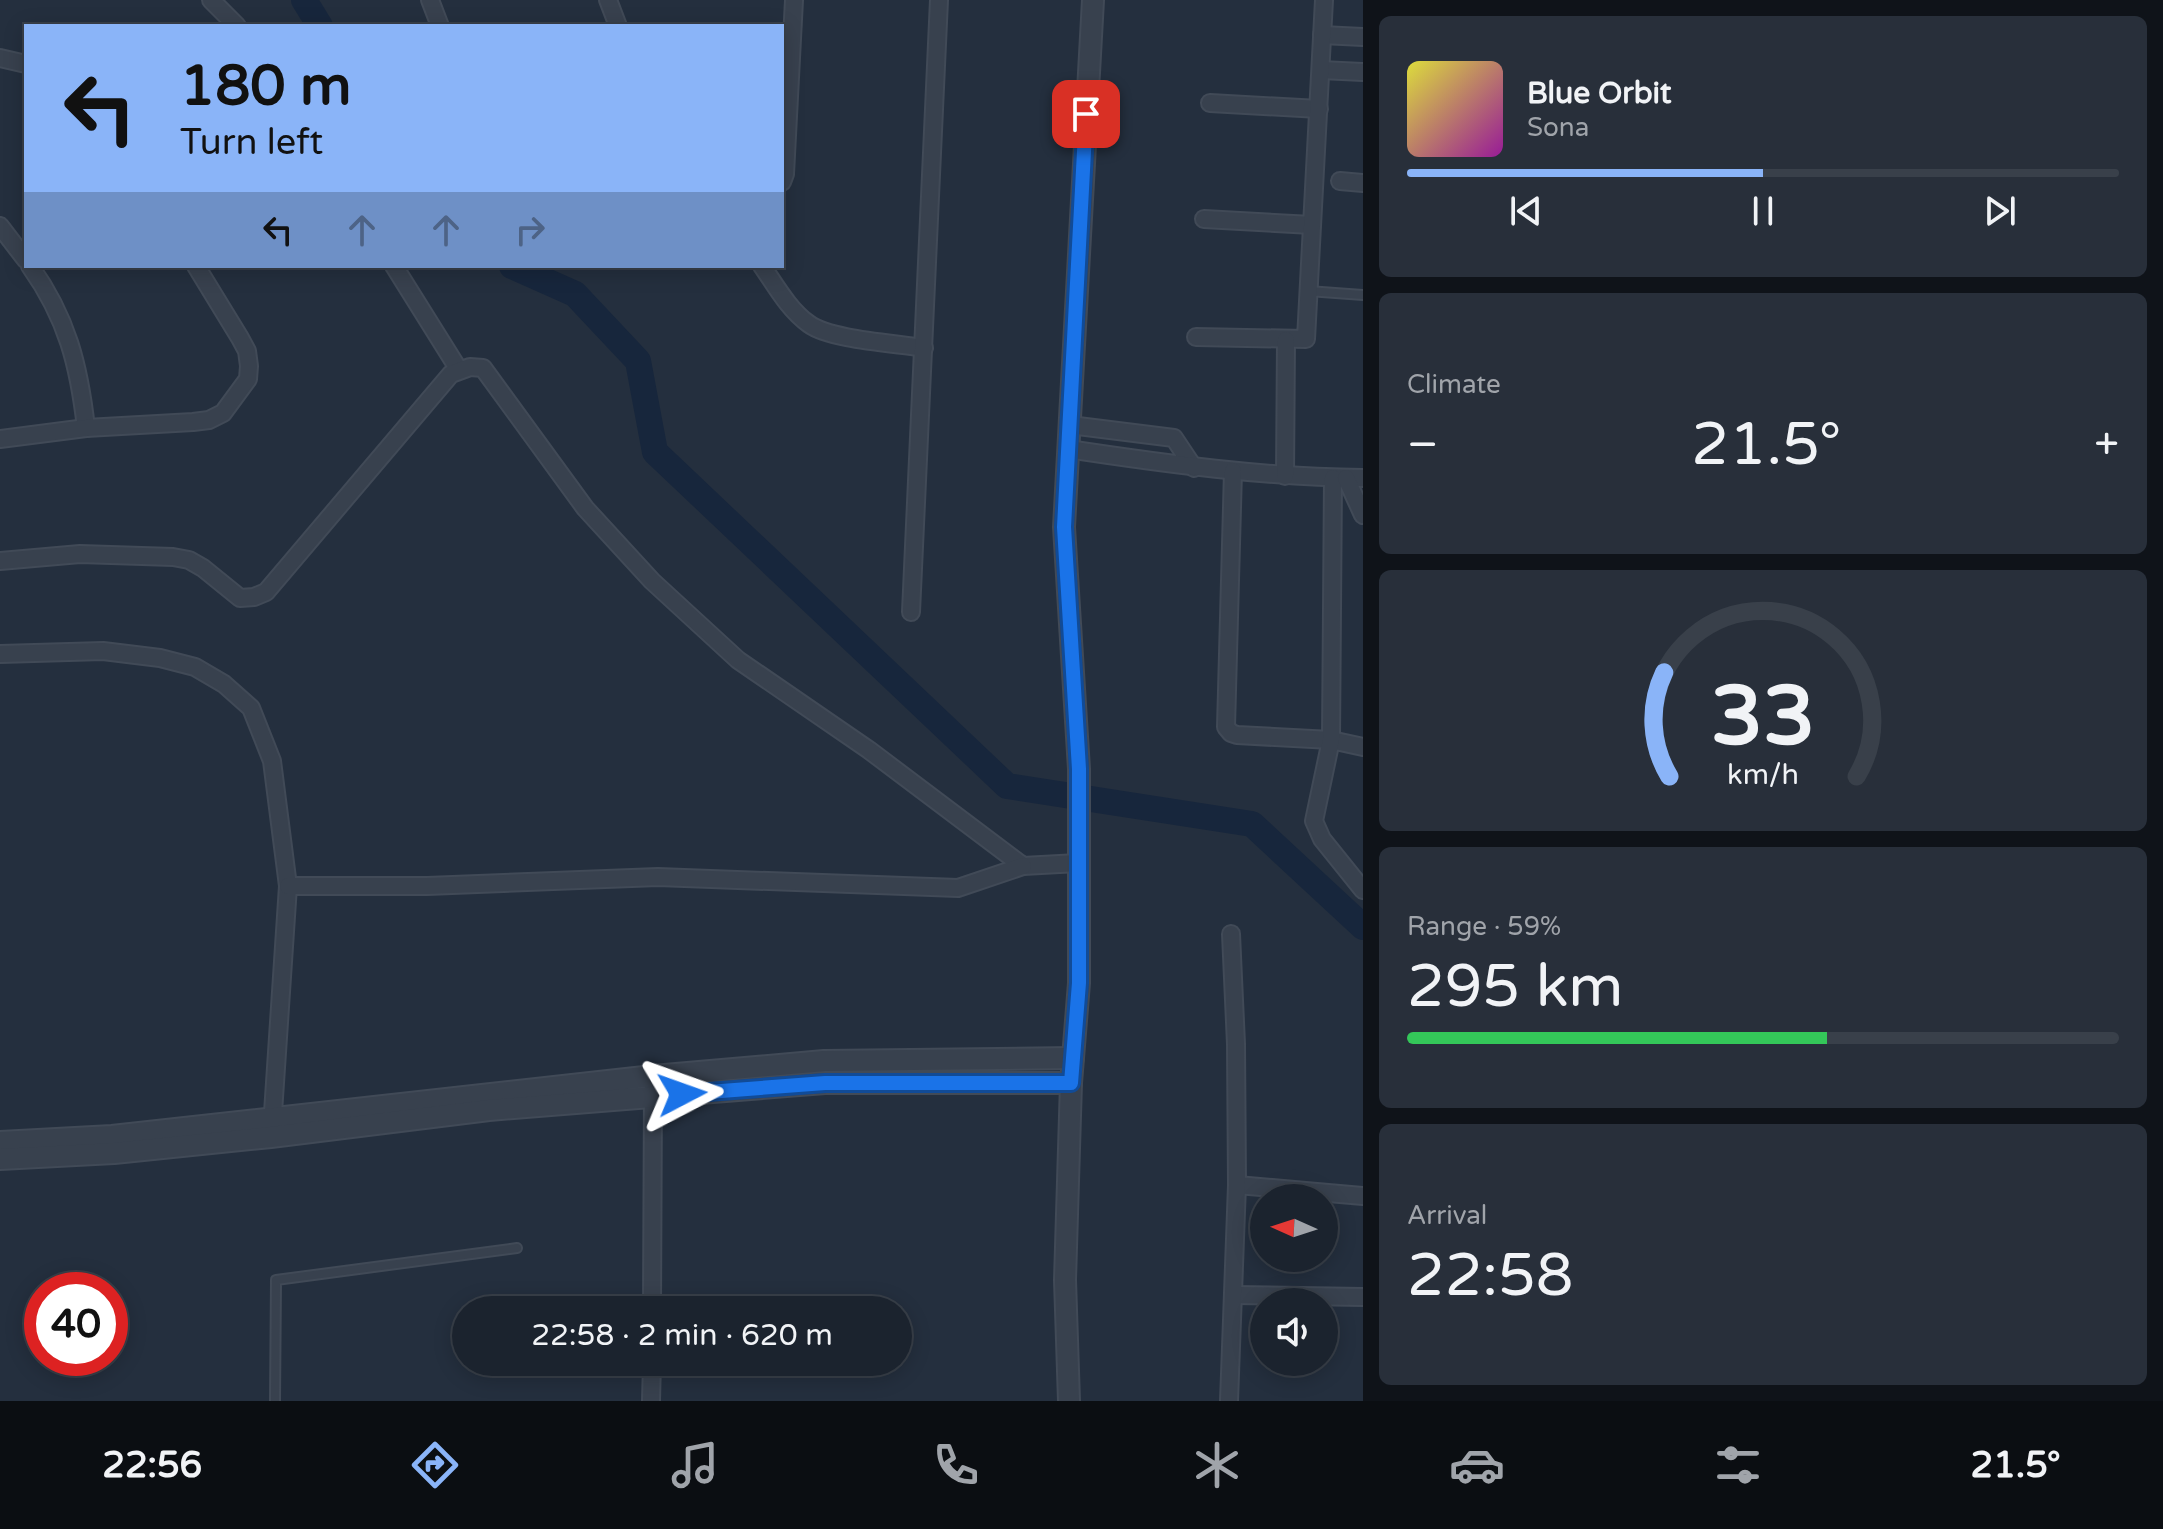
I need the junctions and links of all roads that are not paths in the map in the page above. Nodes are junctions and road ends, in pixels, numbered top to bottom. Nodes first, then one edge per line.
1 (211, 0) edge
2 (430, 0) edge
3 (609, 0) edge
4 (794, 0) edge
5 (939, 0) edge
6 (1093, 0) edge
7 (1324, 0) edge
8 (235, 24) edge
9 (439, 24) edge
10 (617, 24) edge
11 (1322, 35) junction
12 (1363, 37) edge
13 (0, 58) edge
14 (24, 64) edge
15 (1321, 70) junction
16 (1363, 72) edge
17 (1210, 103) dead end
18 (1319, 109) junction
19 (784, 177) edge
20 (1340, 181) dead end
21 (1363, 183) edge
22 (1204, 219) dead end
23 (1312, 225) junction
24 (0, 226) edge
25 (24, 257) edge
26 (31, 268) edge
27 (197, 268) edge
28 (395, 268) edge
29 (763, 268) edge
30 (1308, 291) junction
31 (1363, 295) edge
32 (1196, 337) dead end
33 (1286, 340) junction
34 (924, 348) junction
35 (459, 370) junction
36 (1070, 425) junction
37 (86, 428) junction
38 (0, 439) edge
39 (1068, 449) junction
40 (1194, 468) junction
41 (1233, 471) junction
42 (1285, 476) junction
43 (1347, 478) edge
44 (1363, 515) edge
45 (0, 561) edge
46 (911, 612) dead end
47 (0, 654) edge
48 (1331, 740) junction
49 (1363, 747) edge
50 (1078, 863) junction
51 (1023, 866) junction
52 (288, 886) junction
53 (1363, 890) edge
54 (1231, 934) dead end
55 (1073, 1058) junction
56 (1071, 1083) junction
57 (653, 1086) junction
58 (272, 1127) junction
59 (0, 1142) edge
60 (0, 1159) edge
61 (1237, 1185) junction
62 (1363, 1196) edge
63 (517, 1248) dead end
64 (1233, 1295) junction
65 (652, 1296) edge
66 (1363, 1297) edge
67 (652, 1376) edge
68 (275, 1401) edge
69 (651, 1401) edge
70 (1069, 1401) edge
71 (1229, 1401) edge

1 - 8 street
2 - 9 street
3 - 10 street
4 - 19 street
5 - 34 street
6 - 36 street
7 - 11 street
11 - 12 street
11 - 15 street
13 - 14 street
15 - 16 street
15 - 18 street
17 - 18 street
18 - 23 street
20 - 21 street
22 - 23 street
23 - 30 street
24 - 25 street
26 - 37 street
27 - 37 street
28 - 35 street
29 - 34 street
30 - 31 lane
30 - 33 street
32 - 33 street
33 - 42 street
34 - 46 street
35 - 45 street
35 - 51 street
36 - 39 street
36 - 40 street
37 - 38 street
39 - 40 street
39 - 50 street
40 - 41 street
41 - 42 street
41 - 48 street
42 - 43 street
43 - 44 street
43 - 48 street
47 - 52 street
48 - 49 street
48 - 53 street
50 - 51 street
50 - 55 street
51 - 52 street
52 - 58 street
54 - 61 street
55 - 56 street
55 - 57 street
56 - 57 street
56 - 70 street
57 - 58 street
57 - 65 street
58 - 59 street
58 - 60 street
61 - 62 street
61 - 64 street
63 - 68 lane
64 - 66 street
64 - 71 street
67 - 69 street

